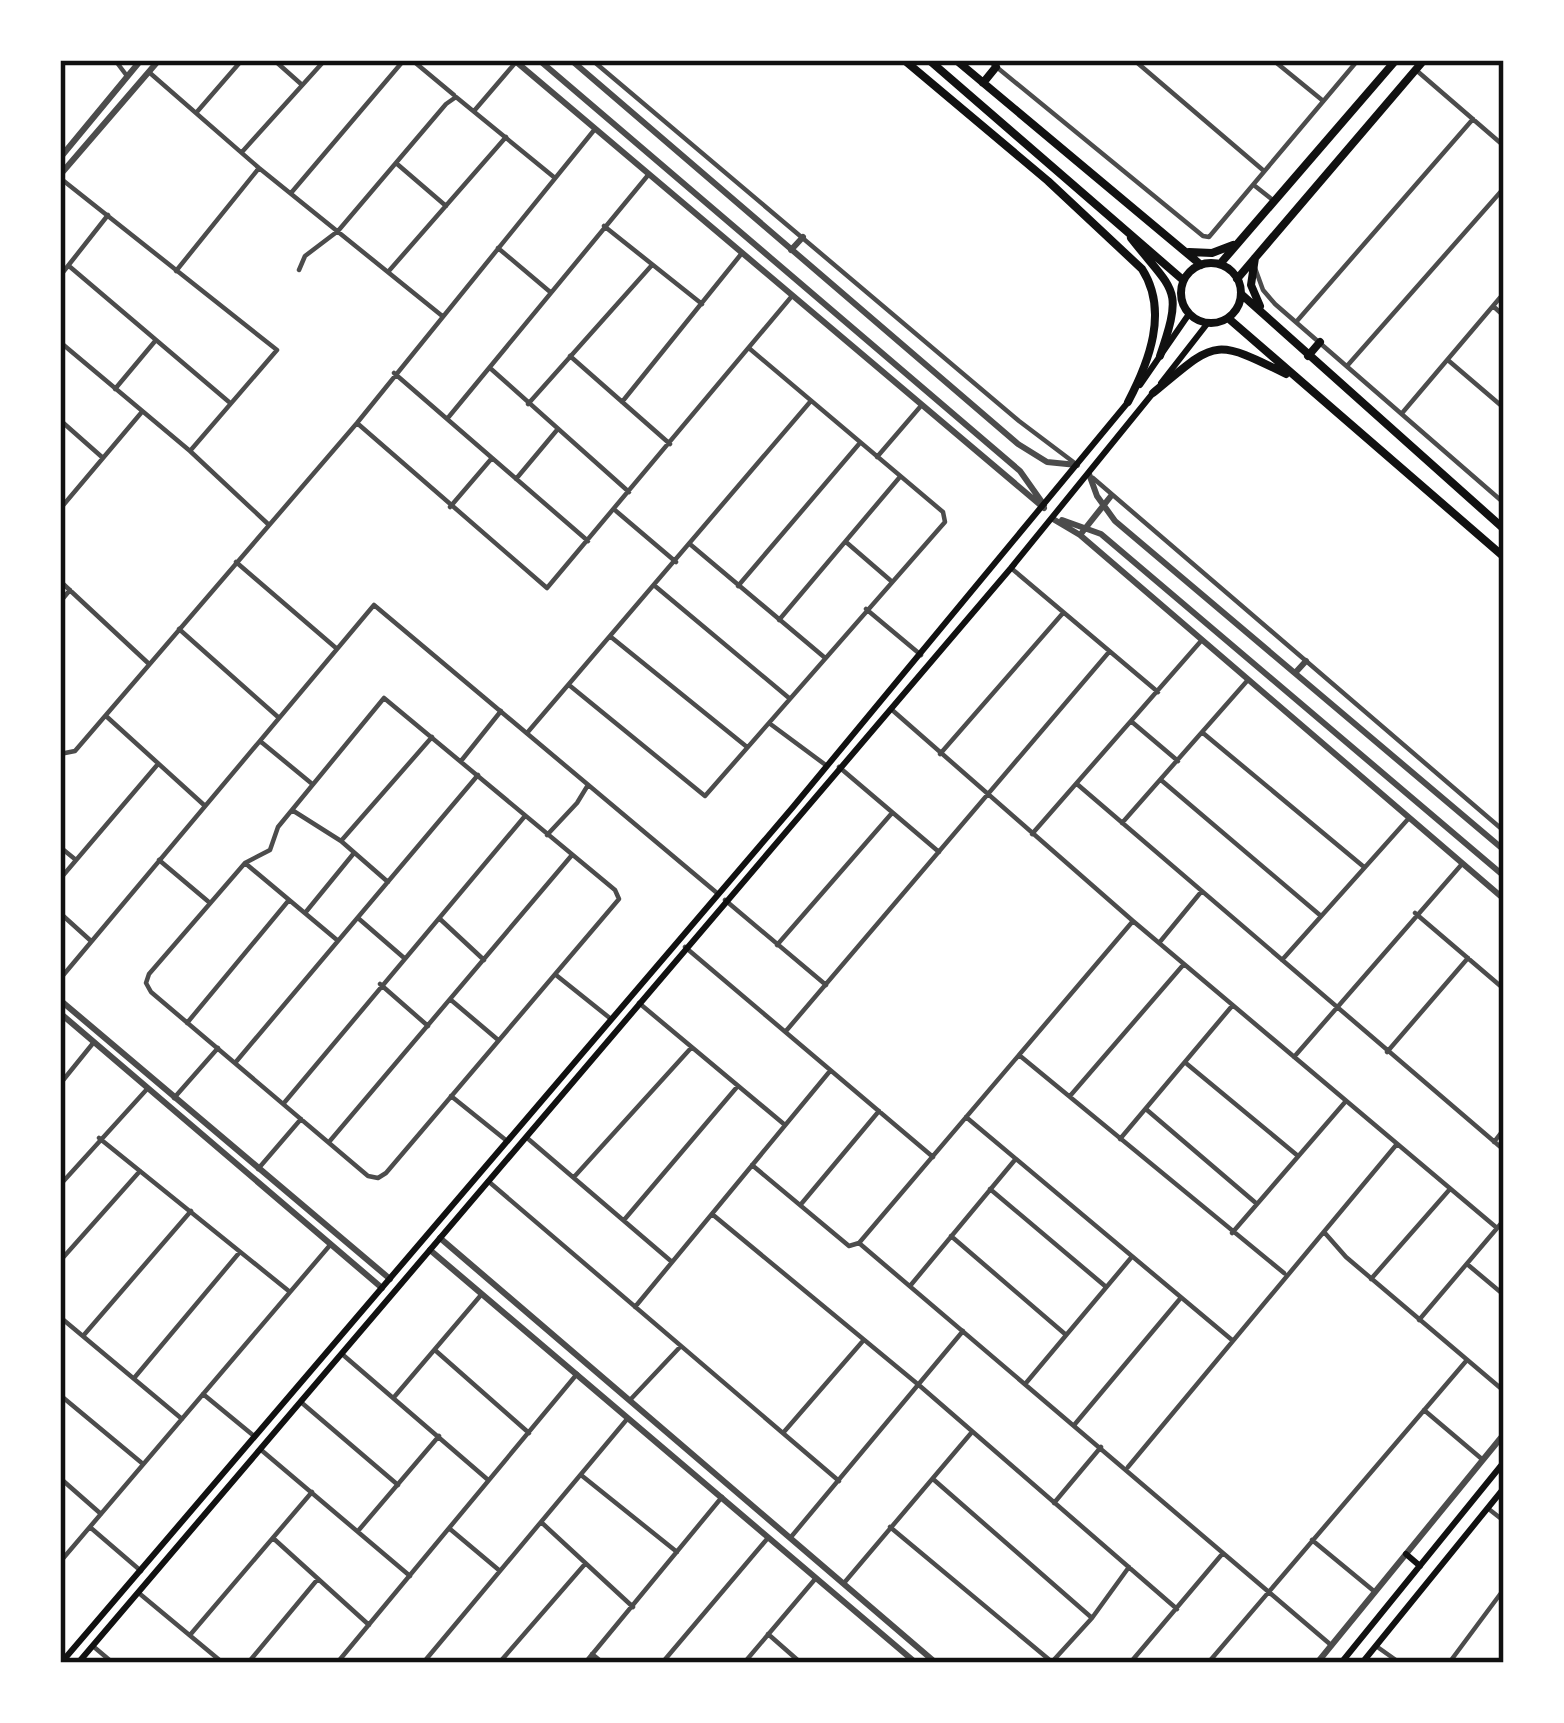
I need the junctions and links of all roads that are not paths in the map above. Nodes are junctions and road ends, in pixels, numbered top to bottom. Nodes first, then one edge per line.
1 (115, 60) edge
2 (142, 60) edge
3 (159, 60) edge
4 (242, 60) edge
5 (274, 60) edge
6 (325, 60) edge
7 (408, 60) edge
8 (572, 60) edge
9 (592, 60) edge
10 (904, 60) edge
11 (929, 60) edge
12 (956, 60) edge
13 (1134, 60) edge
14 (1273, 60) edge
15 (1358, 60) edge
16 (1396, 60) edge
17 (1424, 60) edge
18 (515, 61) edge
19 (542, 62) edge
20 (992, 63) edge
21 (1416, 70) junction
22 (149, 72) junction
23 (127, 76) junction
24 (982, 82) junction
25 (303, 86) junction
26 (456, 97) junction
27 (1322, 100) junction
28 (474, 112) junction
29 (196, 113) junction
30 (990, 113) junction
31 (1473, 119) junction
32 (596, 129) junction
33 (992, 135) junction
34 (506, 137) junction
35 (1504, 146) edge
36 (242, 152) junction
37 (60, 158) edge
38 (396, 163) junction
39 (259, 168) junction
40 (1264, 171) junction
41 (649, 174) junction
42 (60, 177) edge
43 (555, 178) junction
44 (1253, 185) junction
45 (1504, 188) edge
46 (291, 193) junction
47 (1274, 201) junction
48 (446, 206) junction
49 (108, 215) junction
50 (1115, 218) junction
51 (604, 226) junction
52 (338, 231) junction
53 (802, 237) junction
54 (1239, 242) junction
55 (498, 248) junction
56 (791, 250) junction
57 (1184, 251) junction
58 (742, 253) junction
59 (1254, 260) junction
60 (652, 265) junction
61 (1201, 265) junction
62 (1220, 265) junction
63 (68, 266) junction
64 (778, 266) junction
65 (299, 270) dead end
66 (176, 271) junction
67 (388, 272) junction
68 (60, 276) edge
69 (770, 276) junction
70 (1237, 279) junction
71 (1183, 280) junction
72 (549, 291) junction
73 (1504, 293) edge
74 (1241, 294) junction
75 (793, 296) junction
76 (702, 304) junction
77 (1493, 306) junction
78 (1189, 314) junction
79 (441, 315) junction
80 (1504, 316) edge
81 (1228, 318) junction
82 (1297, 321) junction
83 (1270, 323) junction
84 (1207, 324) junction
85 (156, 340) junction
86 (60, 342) edge
87 (1320, 342) junction
88 (750, 349) junction
89 (569, 356) junction
90 (1160, 356) junction
91 (1308, 356) junction
92 (1448, 359) junction
93 (1347, 366) junction
94 (490, 368) junction
95 (394, 374) junction
96 (1300, 381) junction
97 (115, 389) junction
98 (1153, 393) junction
99 (229, 402) junction
100 (622, 402) junction
101 (810, 402) junction
102 (1128, 402) junction
103 (528, 404) junction
104 (921, 406) junction
105 (1504, 408) edge
106 (141, 412) junction
107 (1401, 414) junction
108 (447, 418) junction
109 (60, 420) edge
110 (356, 423) junction
111 (996, 424) junction
112 (557, 430) junction
113 (984, 440) junction
114 (860, 443) junction
115 (670, 444) junction
116 (190, 451) junction
117 (878, 457) junction
118 (103, 458) junction
119 (492, 458) junction
120 (1077, 465) junction
121 (1089, 474) junction
122 (901, 476) junction
123 (516, 479) junction
124 (1423, 487) junction
125 (1459, 490) junction
126 (629, 492) junction
127 (1112, 496) junction
128 (1504, 503) edge
129 (61, 506) edge
130 (1103, 506) junction
131 (450, 507) junction
132 (1045, 508) junction
133 (614, 510) junction
134 (1053, 519) junction
135 (268, 525) junction
136 (1087, 526) junction
137 (1504, 529) edge
138 (1080, 535) junction
139 (588, 541) junction
140 (846, 542) junction
141 (689, 544) junction
142 (1504, 556) edge
143 (236, 562) junction
144 (676, 562) junction
145 (1011, 568) junction
146 (890, 580) junction
147 (60, 581) edge
148 (655, 586) junction
149 (738, 586) junction
150 (70, 590) junction
151 (60, 602) edge
152 (866, 609) junction
153 (1063, 613) junction
154 (779, 620) junction
155 (179, 629) junction
156 (611, 637) junction
157 (936, 637) junction
158 (1201, 641) junction
159 (944, 644) junction
160 (337, 648) junction
161 (1109, 652) junction
162 (920, 655) junction
163 (824, 657) junction
164 (1306, 662) junction
165 (148, 664) junction
166 (1295, 674) junction
167 (1247, 681) junction
168 (569, 685) junction
169 (1282, 688) junction
170 (1158, 692) junction
171 (789, 698) junction
172 (1271, 701) junction
173 (890, 708) junction
174 (501, 711) junction
175 (105, 715) junction
176 (278, 717) junction
177 (768, 722) junction
178 (1131, 722) junction
179 (527, 733) junction
180 (1203, 733) junction
181 (432, 737) junction
182 (259, 740) junction
183 (747, 747) junction
184 (64, 754) edge
185 (940, 754) junction
186 (1178, 760) junction
187 (461, 761) junction
188 (158, 764) junction
189 (60, 766) edge
190 (827, 766) junction
191 (1404, 766) junction
192 (839, 767) junction
193 (478, 776) junction
194 (1390, 779) junction
195 (1161, 780) junction
196 (311, 783) junction
197 (1077, 784) junction
198 (588, 785) junction
199 (1428, 786) junction
200 (988, 795) junction
201 (1415, 800) junction
202 (203, 806) junction
203 (292, 810) junction
204 (797, 810) junction
205 (892, 813) junction
206 (525, 816) junction
207 (1409, 818) junction
208 (1122, 823) junction
209 (1504, 831) edge
210 (1032, 834) junction
211 (548, 835) junction
212 (341, 842) junction
213 (60, 847) edge
214 (1504, 850) edge
215 (939, 852) junction
216 (354, 853) junction
217 (572, 855) junction
218 (76, 860) junction
219 (159, 860) junction
220 (245, 863) junction
221 (1462, 864) junction
222 (1364, 867) junction
223 (1504, 876) edge
224 (60, 878) edge
225 (388, 882) junction
226 (1201, 891) junction
227 (717, 892) junction
228 (1504, 899) edge
229 (289, 900) junction
230 (725, 900) junction
231 (209, 902) junction
232 (60, 913) edge
233 (304, 913) junction
234 (1415, 913) junction
235 (1321, 916) junction
236 (358, 917) junction
237 (438, 918) junction
238 (1133, 921) junction
239 (338, 940) junction
240 (91, 941) junction
241 (1159, 943) junction
242 (777, 945) junction
243 (685, 947) junction
244 (404, 957) junction
245 (1468, 958) junction
246 (484, 960) junction
247 (1282, 960) junction
248 (1184, 964) junction
249 (556, 975) junction
250 (60, 979) edge
251 (380, 984) junction
252 (826, 985) junction
253 (1504, 989) edge
254 (60, 1000) edge
255 (451, 1000) junction
256 (639, 1003) junction
257 (1233, 1006) junction
258 (1335, 1008) junction
259 (60, 1012) edge
260 (73, 1018) junction
261 (610, 1019) junction
262 (187, 1022) junction
263 (428, 1026) junction
264 (786, 1031) junction
265 (498, 1040) junction
266 (94, 1042) junction
267 (218, 1048) junction
268 (691, 1048) junction
269 (1387, 1052) junction
270 (1019, 1055) junction
271 (1294, 1057) junction
272 (235, 1063) junction
273 (1185, 1063) junction
274 (571, 1067) junction
275 (831, 1070) junction
276 (579, 1074) junction
277 (60, 1084) edge
278 (738, 1086) junction
279 (148, 1088) junction
280 (451, 1096) junction
281 (1069, 1097) junction
282 (174, 1099) junction
283 (1346, 1101) junction
284 (284, 1103) junction
285 (1146, 1109) junction
286 (879, 1111) junction
287 (967, 1117) junction
288 (302, 1119) junction
289 (785, 1125) junction
290 (1504, 1130) edge
291 (526, 1137) junction
292 (99, 1138) junction
293 (1120, 1139) junction
294 (507, 1141) junction
295 (329, 1142) junction
296 (1494, 1142) junction
297 (1397, 1144) junction
298 (1504, 1150) edge
299 (1298, 1156) junction
300 (932, 1157) junction
301 (1016, 1160) junction
302 (752, 1165) junction
303 (258, 1169) junction
304 (140, 1171) junction
305 (574, 1178) junction
306 (488, 1180) junction
307 (60, 1186) edge
308 (990, 1189) junction
309 (1450, 1189) junction
310 (1257, 1204) junction
311 (800, 1205) junction
312 (191, 1211) junction
313 (712, 1214) junction
314 (624, 1220) junction
315 (1504, 1220) edge
316 (1498, 1228) junction
317 (1324, 1232) junction
318 (1232, 1233) junction
319 (951, 1235) junction
320 (440, 1238) junction
321 (859, 1243) junction
322 (331, 1244) junction
323 (430, 1250) junction
324 (241, 1251) junction
325 (1130, 1259) junction
326 (60, 1261) edge
327 (673, 1262) junction
328 (1466, 1264) junction
329 (1286, 1274) junction
330 (390, 1279) junction
331 (1371, 1279) junction
332 (910, 1286) junction
333 (382, 1288) junction
334 (1106, 1288) junction
335 (290, 1292) junction
336 (481, 1294) junction
337 (1504, 1295) edge
338 (1179, 1300) junction
339 (635, 1307) junction
340 (60, 1316) edge
341 (1419, 1320) junction
342 (963, 1331) junction
343 (1066, 1335) junction
344 (83, 1336) junction
345 (863, 1340) junction
346 (1232, 1340) junction
347 (681, 1346) junction
348 (436, 1351) junction
349 (342, 1354) junction
350 (1467, 1360) junction
351 (577, 1374) junction
352 (135, 1377) junction
353 (1026, 1384) junction
354 (920, 1386) junction
355 (1504, 1391) edge
356 (203, 1394) junction
357 (60, 1395) edge
358 (395, 1396) junction
359 (630, 1400) junction
360 (301, 1402) junction
361 (1424, 1410) junction
362 (628, 1418) junction
363 (182, 1419) junction
364 (268, 1421) junction
365 (1075, 1425) junction
366 (278, 1429) junction
367 (973, 1432) junction
368 (529, 1433) junction
369 (784, 1433) junction
370 (1504, 1434) edge
371 (254, 1436) junction
372 (439, 1436) junction
373 (1101, 1446) junction
374 (260, 1449) junction
375 (692, 1454) junction
376 (1483, 1460) junction
377 (1504, 1462) edge
378 (143, 1464) junction
379 (682, 1465) junction
380 (1127, 1468) junction
381 (581, 1474) junction
382 (60, 1478) edge
383 (933, 1478) junction
384 (490, 1481) junction
385 (839, 1481) junction
386 (398, 1485) junction
387 (1504, 1488) edge
388 (312, 1492) junction
389 (722, 1497) junction
390 (1054, 1502) junction
391 (1487, 1508) junction
392 (101, 1514) junction
393 (1504, 1521) edge
394 (541, 1522) junction
395 (90, 1527) junction
396 (890, 1527) junction
397 (450, 1529) junction
398 (358, 1532) junction
399 (768, 1537) junction
400 (273, 1538) junction
401 (791, 1538) junction
402 (1312, 1540) junction
403 (677, 1552) junction
404 (1224, 1552) junction
405 (1406, 1554) junction
406 (60, 1561) edge
407 (585, 1564) junction
408 (1420, 1566) junction
409 (1129, 1567) junction
410 (141, 1571) junction
411 (500, 1571) junction
412 (410, 1576) junction
413 (816, 1578) junction
414 (318, 1579) junction
415 (844, 1583) junction
416 (1504, 1589) edge
417 (1268, 1590) junction
418 (1375, 1592) junction
419 (138, 1593) junction
420 (633, 1607) junction
421 (1177, 1609) junction
422 (1092, 1618) junction
423 (369, 1625) junction
424 (768, 1634) junction
425 (190, 1635) junction
426 (1331, 1645) junction
427 (93, 1646) junction
428 (1376, 1646) junction
429 (919, 1648) junction
430 (592, 1654) junction
431 (913, 1660) edge
432 (61, 1663) edge
433 (78, 1663) edge
434 (112, 1663) edge
435 (223, 1663) edge
436 (248, 1663) edge
437 (337, 1663) edge
438 (423, 1663) edge
439 (499, 1663) edge
440 (585, 1663) edge
441 (603, 1663) edge
442 (662, 1663) edge
443 (744, 1663) edge
444 (801, 1663) edge
445 (936, 1663) edge
446 (1052, 1663) edge
447 (1130, 1663) edge
448 (1208, 1663) edge
449 (1317, 1663) edge
450 (1341, 1663) edge
451 (1362, 1663) edge
452 (1400, 1663) edge
453 (1449, 1663) edge

1 - 23 street
2 - 23 street
3 - 22 street
4 - 29 street
5 - 25 street
6 - 25 street
7 - 26 street
7 - 46 street
8 - 56 street
9 - 53 street
10 - 33 main road
11 - 30 main road
12 - 24 main road
13 - 40 street
14 - 27 street
15 - 27 street
16 - 47 main road
17 - 21 main road
18 - 28 street
18 - 32 street
19 - 64 street
20 - 24 main road
20 - 44 street
21 - 31 street
21 - 59 main road
22 - 29 street
22 - 42 street
23 - 37 street
24 - 57 main road
25 - 36 street
26 - 28 street
26 - 38 street
27 - 40 street
28 - 34 street
29 - 36 street
30 - 33 main road
30 - 50 main road
31 - 35 street
31 - 82 street
32 - 41 street
32 - 43 street
33 - 102 main road
34 - 43 street
34 - 48 street
36 - 39 street
38 - 48 street
38 - 52 street
39 - 46 street
39 - 66 street
40 - 44 street
41 - 51 street
41 - 58 street
42 - 49 street
43 - 55 street
44 - 47 street
45 - 93 street
46 - 52 street
47 - 54 main road
48 - 67 street
49 - 63 street
49 - 66 street
50 - 71 main road
50 - 90 main road
51 - 60 street
51 - 72 street
52 - 65 street
52 - 67 street
53 - 56 street
53 - 120 street
54 - 57 main road
54 - 62 main road
55 - 72 street
55 - 79 street
56 - 111 street
57 - 61 main road
58 - 69 street
58 - 76 street
59 - 70 main road
59 - 82 street
59 - 83 main road
60 - 76 street
60 - 89 street
61 - 62 main road
61 - 71 main road
62 - 70 main road
63 - 68 street
63 - 85 street
64 - 69 street
64 - 113 street
66 - 99 street
67 - 79 street
69 - 75 street
70 - 74 main road
71 - 78 main road
72 - 94 street
73 - 77 street
74 - 81 main road
74 - 83 main road
75 - 88 street
75 - 104 street
76 - 100 street
77 - 80 street
77 - 92 street
78 - 84 main road
78 - 90 main road
79 - 95 street
81 - 84 main road
81 - 96 main road
82 - 87 street
83 - 91 main road
84 - 98 main road
85 - 97 street
85 - 99 street
86 - 97 street
87 - 91 main road
87 - 93 street
88 - 101 street
88 - 115 street
89 - 100 street
89 - 103 street
90 - 102 main road
91 - 125 main road
92 - 105 street
92 - 107 street
93 - 107 street
94 - 103 street
94 - 108 street
95 - 108 street
95 - 110 street
96 - 98 main road
96 - 124 main road
97 - 106 street
98 - 121 main road
99 - 116 street
100 - 115 street
101 - 114 street
101 - 141 street
102 - 120 main road
103 - 112 street
104 - 117 street
104 - 132 street
106 - 116 street
106 - 118 street
107 - 128 street
108 - 119 street
109 - 118 street
110 - 131 street
110 - 135 street
111 - 113 street
111 - 120 street
112 - 123 street
112 - 126 street
113 - 132 street
114 - 117 street
114 - 149 street
115 - 126 street
116 - 135 street
117 - 122 street
118 - 129 street
119 - 123 street
119 - 131 street
120 - 132 main road
121 - 127 street
121 - 130 street
121 - 134 main road
122 - 140 street
122 - 146 street
123 - 139 street
124 - 125 main road
124 - 142 main road
125 - 137 main road
126 - 133 street
127 - 130 street
127 - 164 street
130 - 136 street
130 - 166 street
131 - 139 street
132 - 157 main road
133 - 139 street
133 - 144 street
134 - 136 street
134 - 138 street
134 - 145 main road
135 - 143 street
136 - 138 street
136 - 169 street
138 - 158 street
140 - 146 street
140 - 154 street
141 - 144 street
141 - 149 street
143 - 155 street
143 - 160 street
144 - 148 street
145 - 153 street
145 - 159 main road
146 - 152 street
147 - 150 street
148 - 156 street
148 - 171 street
149 - 154 street
150 - 151 street
150 - 165 street
152 - 162 street
152 - 163 street
153 - 161 street
153 - 185 street
154 - 163 street
155 - 165 street
155 - 176 street
156 - 168 street
156 - 183 street
157 - 159 main road
157 - 162 main road
158 - 167 street
158 - 170 street
159 - 173 main road
160 - 174 street
160 - 176 street
161 - 170 street
161 - 200 street
162 - 190 main road
163 - 171 street
164 - 166 street
164 - 209 street
165 - 175 street
166 - 191 street
167 - 172 street
167 - 180 street
168 - 179 street
168 - 183 street
169 - 172 street
169 - 194 street
170 - 178 street
171 - 177 street
172 - 207 street
173 - 185 street
173 - 192 main road
174 - 179 street
174 - 187 street
175 - 184 street
175 - 188 street
176 - 182 street
177 - 183 street
177 - 190 street
178 - 186 street
178 - 197 street
179 - 198 street
180 - 186 street
180 - 222 street
181 - 187 street
181 - 196 street
181 - 212 street
182 - 196 street
182 - 202 street
184 - 189 street
185 - 200 street
186 - 195 street
187 - 193 street
188 - 202 street
188 - 218 street
190 - 204 main road
191 - 194 street
191 - 199 street
192 - 204 main road
192 - 205 street
193 - 206 street
193 - 225 street
194 - 201 street
195 - 208 street
195 - 235 street
196 - 203 street
197 - 208 street
197 - 210 street
198 - 211 street
198 - 227 street
199 - 201 street
199 - 214 street
200 - 210 street
200 - 215 street
201 - 223 street
202 - 219 street
203 - 212 street
203 - 220 street
204 - 227 main road
204 - 230 main road
205 - 215 street
205 - 242 street
206 - 211 street
206 - 237 street
207 - 221 street
207 - 222 street
208 - 226 street
210 - 238 street
211 - 217 street
212 - 216 street
213 - 218 street
215 - 252 street
216 - 225 street
216 - 233 street
217 - 246 street
217 - 249 street
218 - 224 street
219 - 231 street
219 - 240 street
220 - 229 street
220 - 231 street
221 - 228 street
221 - 234 street
222 - 235 street
225 - 236 street
226 - 241 street
226 - 247 street
227 - 261 main road
229 - 233 street
229 - 262 street
230 - 242 street
230 - 243 main road
231 - 262 street
232 - 240 street
233 - 239 street
234 - 245 street
234 - 258 street
235 - 247 street
236 - 239 street
236 - 244 street
237 - 244 street
237 - 246 street
238 - 241 street
238 - 270 street
239 - 272 street
240 - 250 street
241 - 248 street
242 - 252 street
243 - 256 main road
243 - 264 street
244 - 251 street
245 - 253 street
245 - 269 street
246 - 255 street
247 - 258 street
248 - 257 street
248 - 281 street
249 - 261 street
249 - 265 street
251 - 263 street
251 - 284 street
252 - 264 street
254 - 260 street
255 - 263 street
255 - 265 street
256 - 268 street
256 - 276 main road
257 - 271 street
257 - 273 street
258 - 269 street
258 - 271 street
259 - 260 street
260 - 266 street
260 - 282 street
261 - 274 main road
262 - 267 street
263 - 295 street
264 - 275 street
265 - 280 street
266 - 277 street
266 - 279 street
267 - 272 street
267 - 282 street
268 - 278 street
268 - 305 street
269 - 296 street
270 - 281 street
270 - 287 street
271 - 283 street
272 - 284 street
273 - 285 street
273 - 299 street
274 - 276 main road
274 - 294 main road
275 - 286 street
275 - 289 street
276 - 291 main road
278 - 289 street
278 - 314 street
279 - 292 street
279 - 322 street
280 - 294 street
280 - 295 street
281 - 293 street
282 - 303 street
283 - 297 street
283 - 299 street
284 - 288 street
285 - 293 street
285 - 310 street
286 - 300 street
286 - 311 street
287 - 300 street
287 - 301 street
288 - 295 street
288 - 303 street
289 - 302 street
290 - 296 street
291 - 305 street
291 - 306 main road
292 - 304 street
292 - 307 street
293 - 318 street
294 - 330 main road
296 - 298 street
297 - 309 street
297 - 317 street
299 - 310 street
300 - 321 street
301 - 308 street
301 - 325 street
302 - 311 street
302 - 313 street
303 - 330 street
304 - 312 street
304 - 326 street
305 - 314 street
306 - 320 main road
306 - 339 street
308 - 319 street
308 - 334 street
309 - 316 street
309 - 331 street
310 - 318 street
311 - 321 street
312 - 324 street
312 - 344 street
313 - 327 street
313 - 345 street
314 - 327 street
315 - 316 street
316 - 328 street
317 - 329 street
317 - 331 street
318 - 329 street
319 - 332 street
319 - 343 street
320 - 323 main road
320 - 359 street
321 - 332 street
322 - 333 street
322 - 335 street
323 - 336 street
323 - 349 main road
324 - 335 street
324 - 352 street
325 - 334 street
325 - 338 street
327 - 339 street
328 - 337 street
328 - 341 street
329 - 346 street
330 - 333 main road
331 - 341 street
332 - 342 street
333 - 364 main road
334 - 343 street
335 - 356 street
336 - 348 street
336 - 351 street
338 - 346 street
338 - 365 street
339 - 347 street
340 - 344 street
341 - 350 street
342 - 353 street
342 - 354 street
343 - 353 street
344 - 352 street
345 - 354 street
345 - 369 street
346 - 380 street
347 - 359 street
347 - 369 street
348 - 358 street
348 - 368 street
349 - 358 street
349 - 360 main road
350 - 355 street
350 - 361 street
351 - 362 street
351 - 368 street
352 - 363 street
353 - 365 street
354 - 367 street
354 - 385 street
356 - 363 street
356 - 371 street
357 - 378 street
358 - 372 street
359 - 375 street
360 - 366 main road
360 - 386 street
361 - 376 street
361 - 402 street
362 - 379 street
362 - 381 street
363 - 378 street
364 - 366 main road
364 - 371 main road
365 - 373 street
366 - 374 main road
367 - 383 street
367 - 390 street
368 - 384 street
369 - 385 street
370 - 376 street
371 - 410 main road
372 - 384 street
372 - 386 street
373 - 380 street
373 - 390 street
374 - 388 street
374 - 419 main road
375 - 379 street
375 - 401 street
376 - 405 street
377 - 408 main road
378 - 392 street
379 - 389 street
380 - 404 street
381 - 394 street
381 - 403 street
382 - 392 street
383 - 396 street
383 - 422 street
384 - 397 street
385 - 401 street
386 - 398 street
387 - 391 main road
388 - 398 street
388 - 400 street
389 - 399 street
389 - 403 street
390 - 409 street
391 - 393 street
391 - 428 main road
392 - 395 street
394 - 407 street
394 - 411 street
395 - 406 street
395 - 410 street
396 - 415 street
396 - 446 street
397 - 411 street
397 - 412 street
398 - 412 street
399 - 413 street
399 - 442 street
400 - 414 street
400 - 425 street
401 - 415 street
402 - 417 street
402 - 418 street
403 - 420 street
404 - 417 street
404 - 421 street
405 - 408 main road
405 - 418 street
407 - 420 street
407 - 439 street
408 - 450 main road
409 - 421 street
409 - 422 street
410 - 432 main road
411 - 438 street
412 - 423 street
413 - 424 street
413 - 431 street
414 - 423 street
414 - 436 street
415 - 429 street
416 - 453 street
417 - 426 street
417 - 448 street
418 - 426 street
419 - 425 street
419 - 427 main road
420 - 430 street
421 - 447 street
422 - 446 street
423 - 437 street
424 - 443 street
424 - 444 street
425 - 435 street
426 - 449 street
427 - 433 main road
427 - 434 street
428 - 451 main road
428 - 452 street
429 - 431 street
429 - 445 street
430 - 440 street
430 - 441 street

